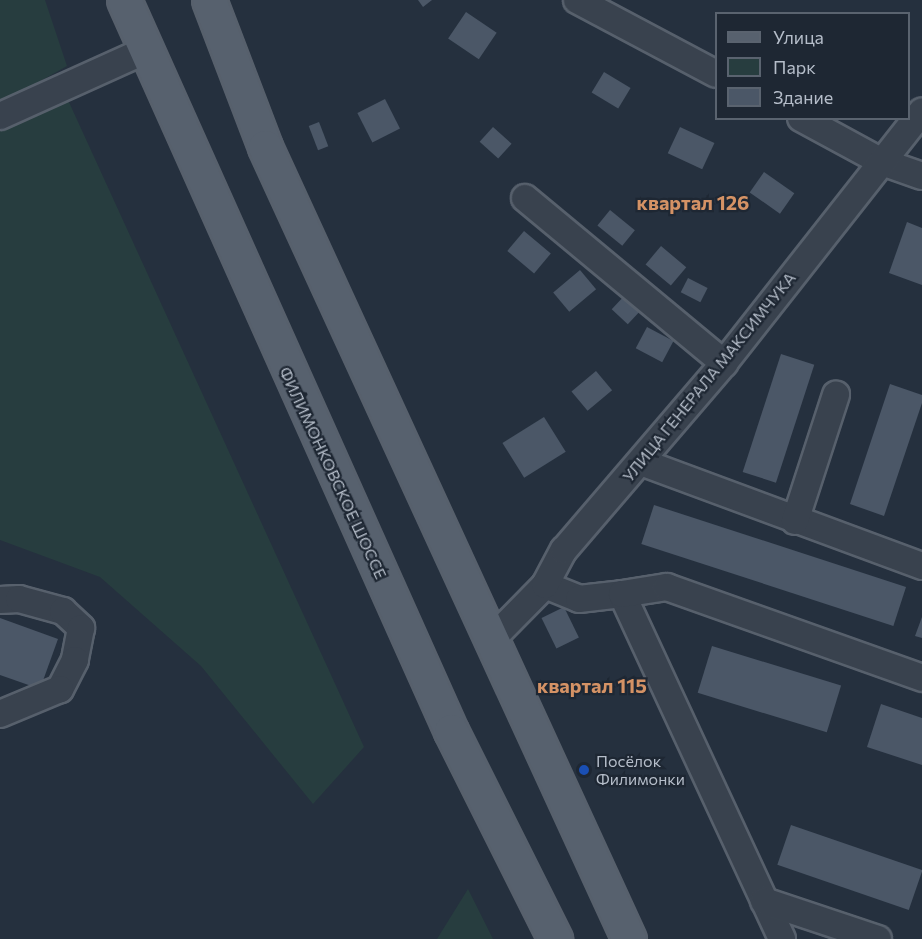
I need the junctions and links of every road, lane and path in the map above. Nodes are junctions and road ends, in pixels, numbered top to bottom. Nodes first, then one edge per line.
1 (124, 0) edge
2 (209, 0) edge
3 (577, 0) edge
4 (146, 50) junction
5 (715, 73) edge
6 (922, 111) edge
7 (0, 116) edge
8 (805, 120) edge
9 (882, 162) junction
10 (922, 176) edge
11 (525, 198) dead end
12 (724, 363) junction
13 (836, 395) dead end
14 (640, 462) junction
15 (795, 521) junction
16 (922, 566) edge
17 (545, 585) junction
18 (622, 594) junction
19 (0, 600) edge
20 (492, 639) junction
21 (922, 678) edge
22 (0, 714) edge
23 (764, 901) junction
24 (555, 939) edge
25 (629, 939) edge
26 (782, 939) edge
27 (878, 939) edge

1 - 4 main road, ФИЛИМОНКОВСКОЕ ШОССЕ
2 - 20 main road
3 - 5 street
4 - 7 street
4 - 24 main road, ФИЛИМОНКОВСКОЕ ШОССЕ
6 - 9 street, УЛИЦА ГЕНЕРАЛА МАКСИМЧУКА
8 - 9 street
9 - 10 street
9 - 12 street, УЛИЦА ГЕНЕРАЛА МАКСИМЧУКА
11 - 12 street
12 - 14 street, УЛИЦА ГЕНЕРАЛА МАКСИМЧУКА
13 - 15 street
14 - 15 street
14 - 17 street, УЛИЦА ГЕНЕРАЛА МАКСИМЧУКА
15 - 16 street
17 - 18 street
17 - 20 street, УЛИЦА ГЕНЕРАЛА МАКСИМЧУКА
18 - 21 street
18 - 23 street
19 - 22 street
20 - 25 main road
23 - 26 street
23 - 27 street

